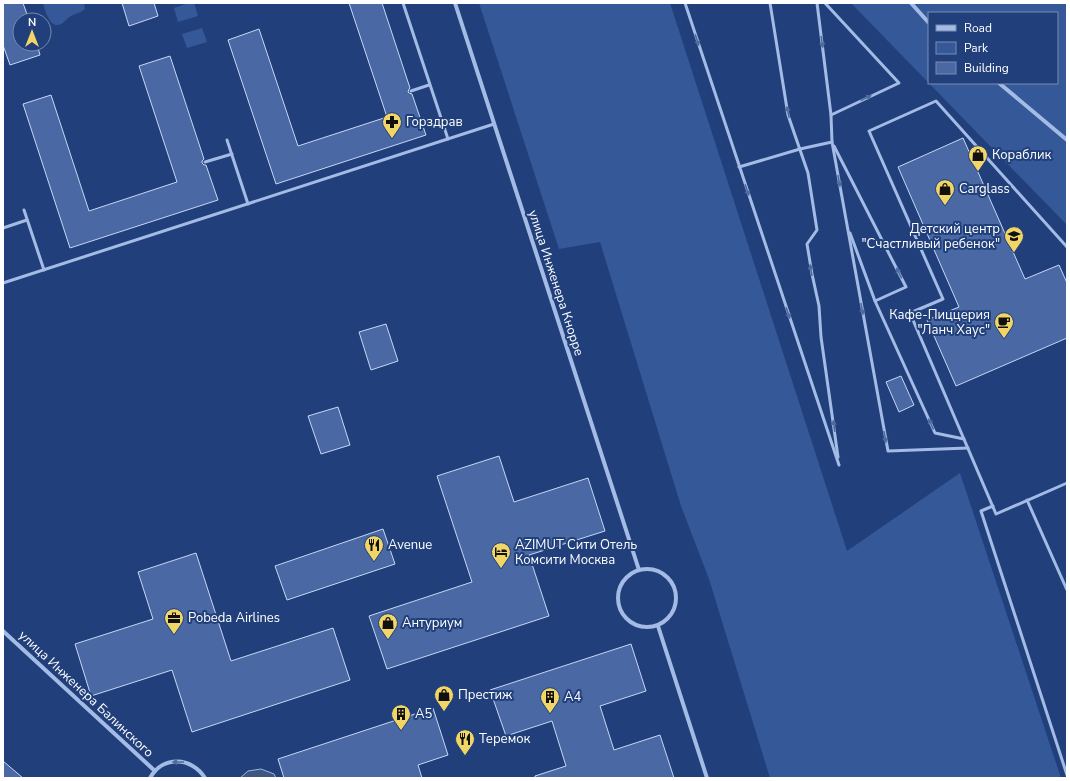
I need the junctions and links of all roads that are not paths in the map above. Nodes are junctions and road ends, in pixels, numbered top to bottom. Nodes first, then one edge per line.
1 (403, 3) edge
2 (455, 3) edge
3 (684, 3) edge
4 (770, 3) edge
5 (817, 3) edge
6 (825, 3) edge
7 (911, 3) edge
8 (928, 22) edge
9 (1000, 84) edge
10 (429, 85) junction
11 (411, 91) dead end
12 (831, 115) junction
13 (494, 124) junction
14 (448, 139) junction
15 (227, 140) dead end
16 (1067, 140) edge
17 (832, 142) junction
18 (800, 149) junction
19 (232, 154) junction
20 (205, 162) dead end
21 (739, 167) junction
22 (248, 204) junction
23 (24, 210) dead end
24 (27, 220) junction
25 (847, 225) junction
26 (3, 228) edge
27 (1067, 247) edge
28 (44, 270) junction
29 (3, 283) edge
30 (875, 301) junction
31 (964, 439) junction
32 (968, 448) junction
33 (1067, 483) edge
34 (1027, 500) junction
35 (993, 506) junction
36 (639, 570) junction
37 (1067, 590) edge
38 (658, 626) junction
39 (3, 627) edge
40 (3, 631) edge
41 (7, 635) junction
42 (155, 771) junction
43 (1067, 775) edge
44 (150, 778) edge
45 (205, 778) edge
46 (707, 778) edge

1 - 10 lane
2 - 13 street, улица Инженера Кнорре
3 -> 21 lane
18 -> 4 lane
5 -> 12 lane
12 -> 6 lane
7 - 8 street
9 - 16 street
10 - 11 lane
10 - 14 lane
12 - 17 lane
13 - 14 lane
13 - 36 street, улица Инженера Кнорре
14 - 22 lane
15 - 19 lane
17 - 18 lane
17 -> 25 lane
30 -> 17 lane
18 - 21 lane
21 -> 18 lane
19 - 20 lane
19 - 22 lane
22 - 28 lane
23 - 24 lane
24 - 26 lane
24 - 28 lane
25 - 30 lane
25 -> 32 lane
27 - 31 lane
28 - 29 lane
31 -> 30 lane
31 - 32 lane
32 - 35 lane
33 - 34 lane
34 - 35 lane
34 - 37 lane
35 - 43 lane
36 - 38 street
36 - 38 street
38 - 46 street
39 - 41 lane
40 - 41 street, улица Инженера Балинского
41 - 42 street, улица Инженера Балинского
42 - 44 street, улица Инженера Балинского
45 -> 42 street, улица Инженера Балинского

